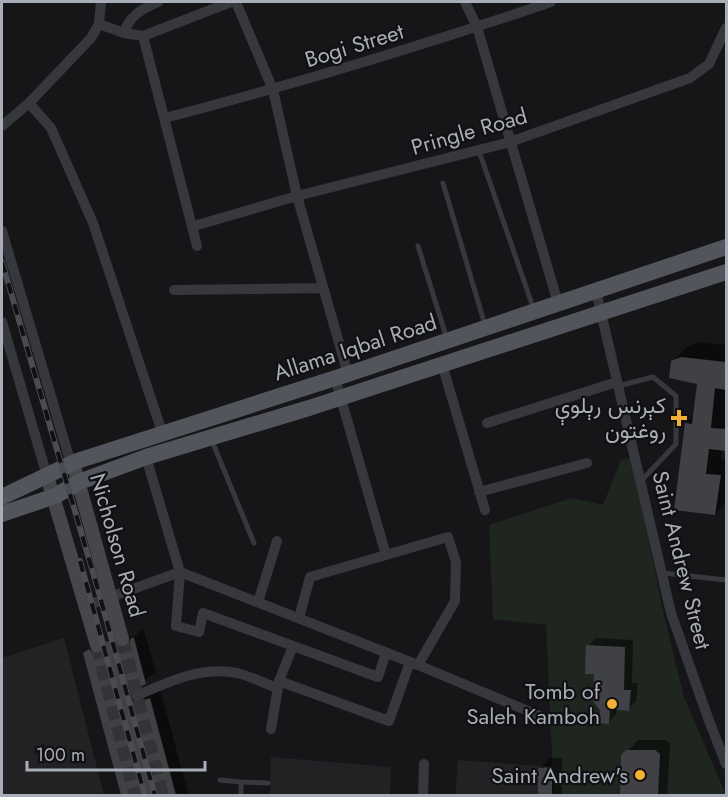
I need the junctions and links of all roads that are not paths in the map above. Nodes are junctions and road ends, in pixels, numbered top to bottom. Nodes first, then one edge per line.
1 (100, 2) edge
2 (158, 2) edge
3 (233, 2) edge
4 (465, 2) edge
5 (551, 2) edge
6 (99, 24) junction
7 (477, 27) junction
8 (726, 28) edge
9 (124, 33) junction
10 (143, 36) junction
11 (273, 90) junction
12 (29, 103) junction
13 (165, 118) junction
14 (2, 126) edge
15 (510, 142) junction
16 (478, 151) junction
17 (443, 183) dead end
18 (297, 196) junction
19 (194, 226) junction
20 (2, 231) edge
21 (197, 246) dead end
22 (418, 246) dead end
23 (726, 247) edge
24 (726, 272) edge
25 (323, 288) junction
26 (174, 290) dead end
27 (596, 291) junction
28 (558, 303) junction
29 (535, 312) junction
30 (601, 313) junction
31 (2, 322) edge
32 (486, 328) junction
33 (448, 340) junction
34 (5, 343) edge
35 (442, 364) junction
36 (341, 376) junction
37 (618, 384) junction
38 (340, 398) junction
39 (487, 423) dead end
40 (162, 432) junction
41 (210, 437) junction
42 (146, 457) junction
43 (73, 463) junction
44 (587, 463) dead end
45 (47, 476) junction
46 (641, 481) junction
47 (79, 482) junction
48 (479, 492) junction
49 (55, 496) junction
50 (2, 497) edge
51 (485, 510) dead end
52 (2, 514) edge
53 (276, 541) dead end
54 (254, 543) dead end
55 (386, 555) junction
56 (180, 572) junction
57 (663, 573) junction
58 (726, 580) edge
59 (111, 598) junction
60 (258, 602) junction
61 (86, 606) junction
62 (299, 618) junction
63 (122, 639) tunnel mouth
64 (97, 645) tunnel mouth
65 (293, 646) junction
66 (386, 653) junction
67 (414, 664) junction
68 (278, 684) junction
69 (136, 696) dead end
70 (540, 716) dead end
71 (271, 729) dead end
72 (424, 764) dead end
73 (726, 764) edge
74 (220, 780) dead end
75 (241, 782) junction
76 (268, 783) dead end
77 (241, 795) edge
78 (423, 795) edge

1 - 6 street
2 - 9 street
3 - 10 street
3 - 11 street
4 - 7 street
5 - 7 street, Bogi Street
6 - 9 street
6 - 12 street
7 - 11 street, Bogi Street
7 - 15 street
8 - 15 street, Pringle Road
9 - 10 street
10 - 13 street
11 - 13 street, Bogi Street
11 - 18 street
12 - 14 street
12 - 40 street
13 - 19 street
15 - 16 street, Pringle Road
15 - 28 street
16 - 18 street, Pringle Road
16 - 29 lane
17 - 32 lane
18 - 19 street, Pringle Road
18 - 25 street
19 - 21 street
20 - 43 street
22 - 33 lane
23 - 27 main road, Allama Iqbal Road
24 - 30 main road, Allama Iqbal Road
25 - 26 street
25 - 36 street
27 - 28 main road, Allama Iqbal Road
27 - 30 street, Saint Andrew Street
28 - 29 main road, Allama Iqbal Road
29 - 32 main road, Allama Iqbal Road
30 - 35 main road, Allama Iqbal Road
30 - 37 street, Saint Andrew Street
31 - 34 street
32 - 33 main road, Allama Iqbal Road
33 - 36 main road, Allama Iqbal Road
34 - 45 street
35 - 38 main road, Allama Iqbal Road
35 - 48 street
36 - 38 street
36 - 40 main road, Allama Iqbal Road
37 - 39 street
37 - 46 street, Saint Andrew Street
37 - 46 lane
38 - 41 main road, Allama Iqbal Road
38 - 55 street
40 - 43 main road, Allama Iqbal Road
41 - 42 main road, Allama Iqbal Road
41 - 54 lane
42 - 47 main road, Allama Iqbal Road
42 - 56 street
43 - 45 main road, Allama Iqbal Road
43 - 47 main road, Nicholson Road
44 - 48 street
45 - 49 main road
45 - 50 main road, Allama Iqbal Road
46 - 57 street, Saint Andrew Street
47 - 49 main road, Allama Iqbal Road
47 - 59 main road, Nicholson Road
48 - 51 street
49 - 52 main road, Allama Iqbal Road
49 - 61 main road
53 - 60 street
55 - 62 street
55 - 67 street
56 - 59 street
56 - 60 street
56 - 65 street
57 - 58 lane
57 - 73 street, Saint Andrew Street
59 - 61 street
59 - 63 main road, Nicholson Road
60 - 62 street
61 - 64 main road
62 - 66 street
65 - 66 street
65 - 68 street
66 - 67 street
67 - 68 street
67 - 70 street
68 - 69 street
68 - 71 street
72 - 78 street
74 - 75 lane
75 - 76 lane
75 - 77 lane

